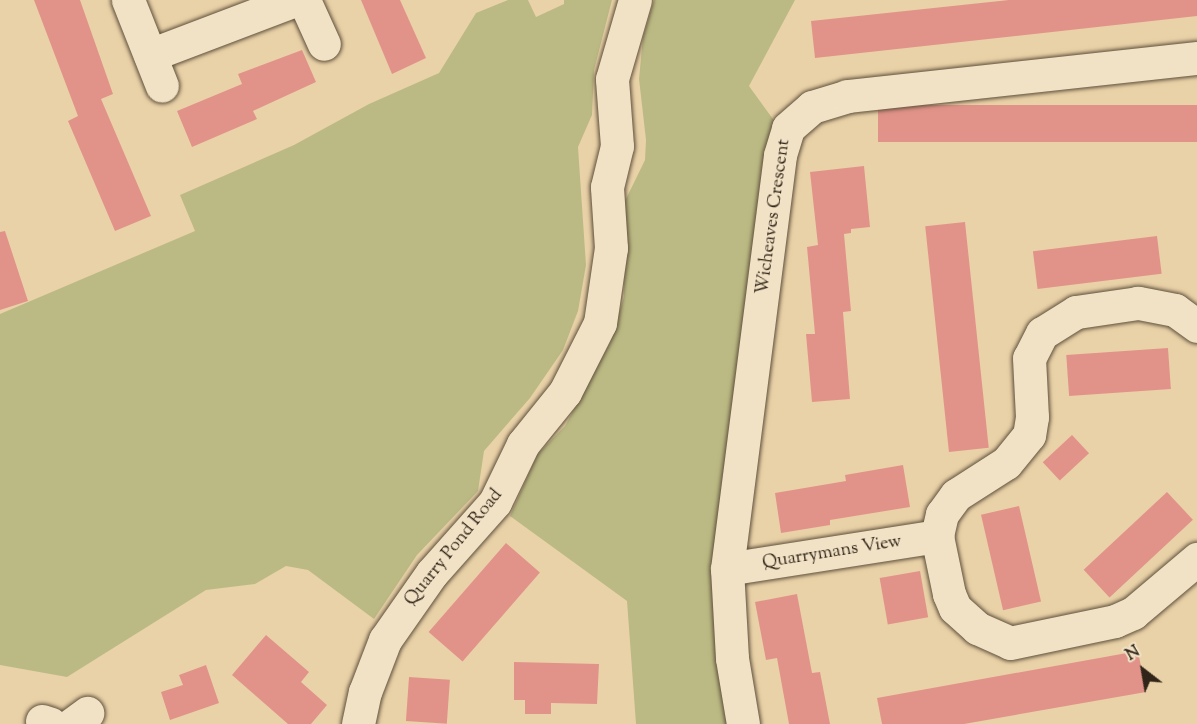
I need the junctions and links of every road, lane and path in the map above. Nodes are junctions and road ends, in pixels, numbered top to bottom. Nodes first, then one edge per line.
1 (128, 0) edge
2 (295, 0) edge
3 (304, 0) edge
4 (635, 0) edge
5 (324, 44) dead end
6 (150, 55) junction
7 (1197, 58) edge
8 (162, 86) dead end
9 (1197, 326) edge
10 (938, 536) junction
11 (1197, 559) edge
12 (727, 569) junction
13 (358, 724) edge
14 (743, 724) edge

1 - 6 street
2 - 6 street
3 - 5 street
4 - 13 street, Quarry Pond Road
6 - 8 street
7 - 12 street, Wicheaves Crescent
9 - 10 street
10 - 11 street
10 - 12 street, Quarrymans View
12 - 14 street, Wicheaves Crescent

